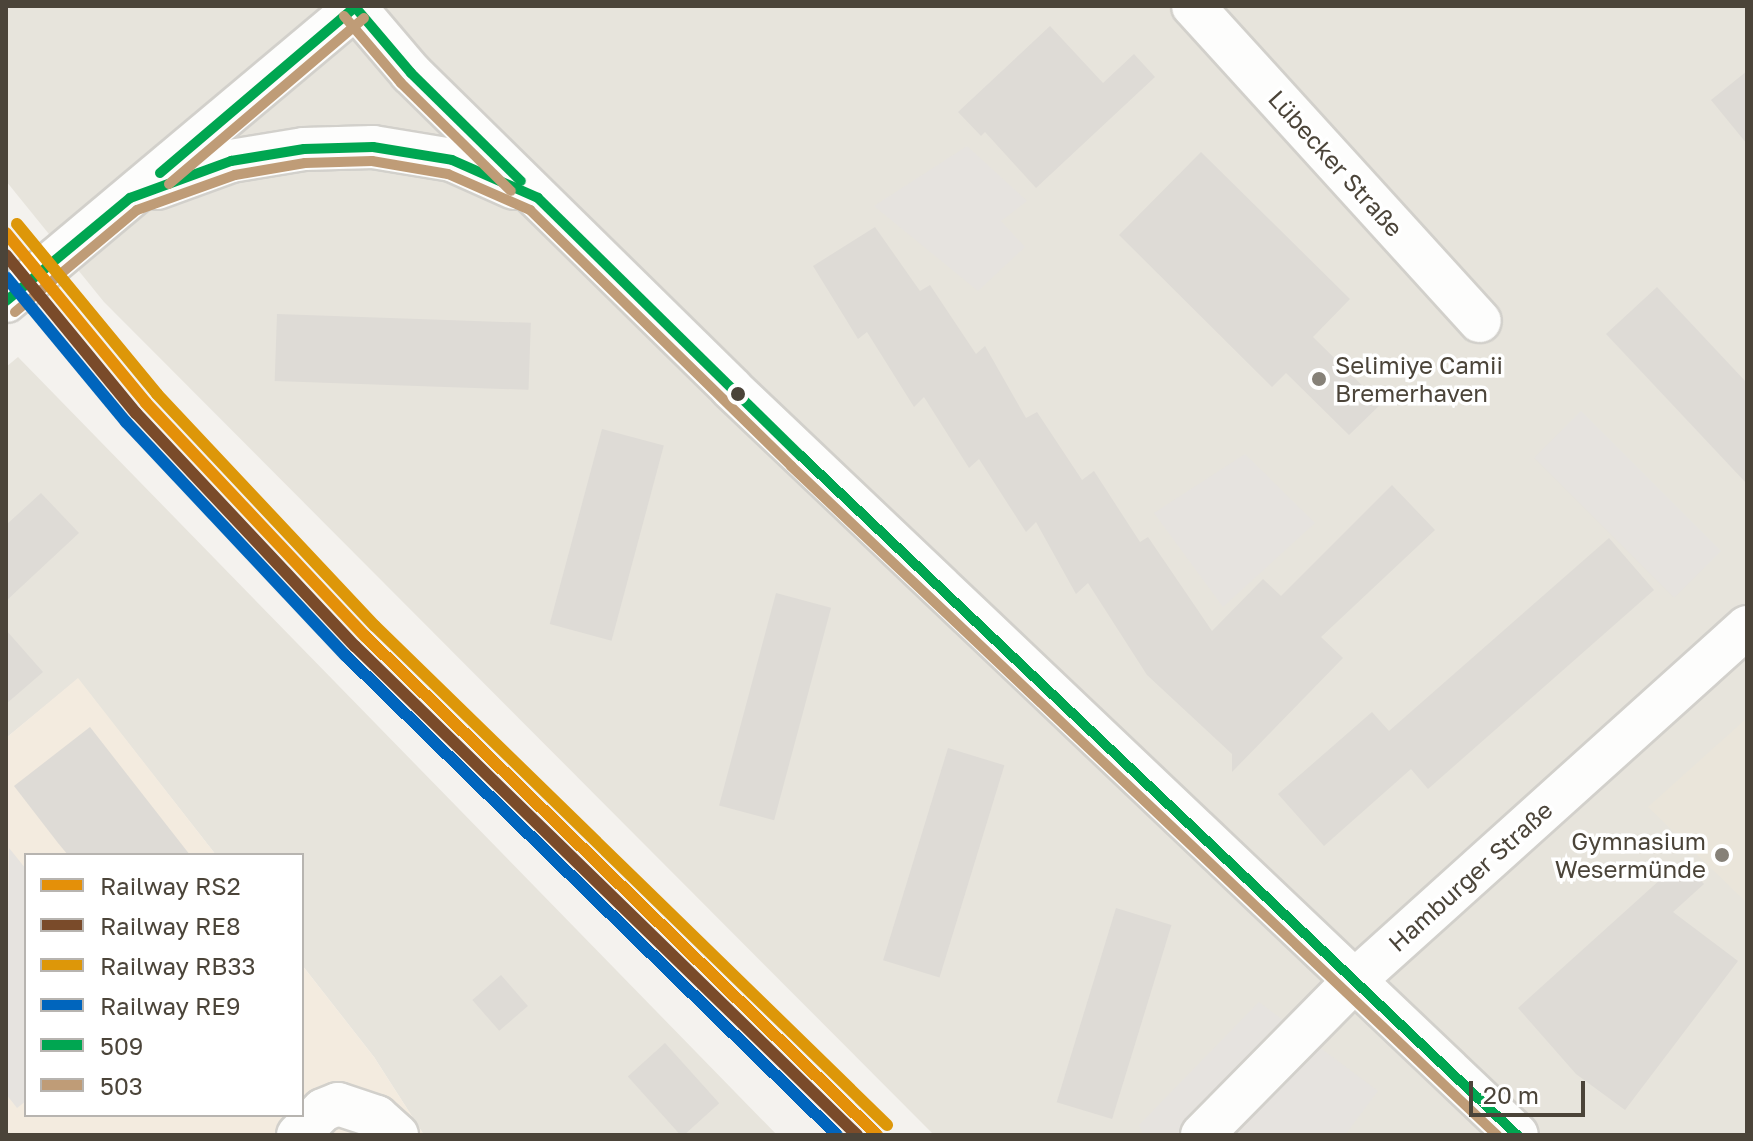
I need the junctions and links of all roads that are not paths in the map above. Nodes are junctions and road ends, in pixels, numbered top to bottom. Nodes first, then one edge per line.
1 (356, 6) edge
2 (1193, 6) edge
3 (130, 198) junction
4 (538, 198) junction
5 (6, 301) edge
6 (1480, 321) dead end
7 (1747, 627) edge
8 (1354, 981) junction
9 (298, 1135) edge
10 (397, 1135) edge
11 (1202, 1135) edge
12 (1517, 1135) edge

1 - 3 street
1 - 4 street
2 - 6 street, Lübecker Straße
3 - 4 street
3 - 5 street
4 - 8 street
7 - 8 street, Hamburger Straße
8 - 11 street, Hamburger Straße
8 - 12 street
9 - 10 street

